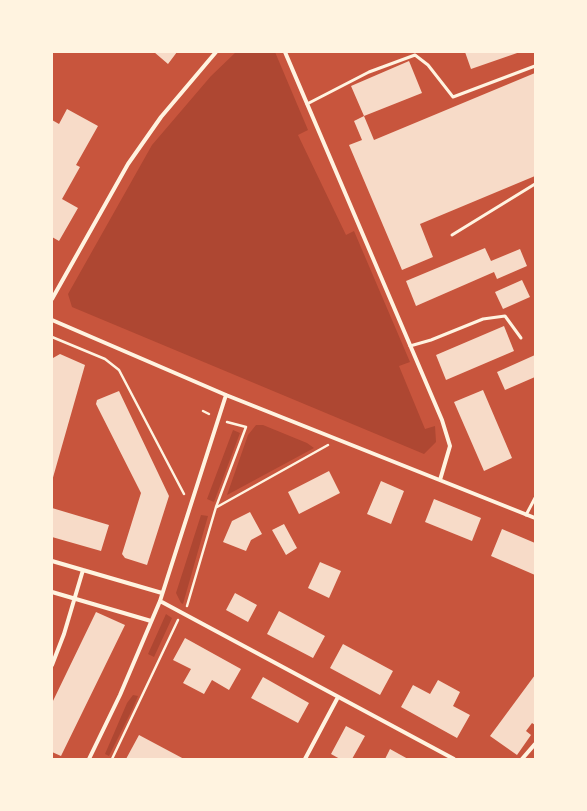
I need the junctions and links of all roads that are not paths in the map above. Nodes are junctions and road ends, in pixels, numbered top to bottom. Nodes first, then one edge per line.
1 (216, 52) edge
2 (285, 52) edge
3 (535, 66) edge
4 (307, 104) junction
5 (535, 184) edge
6 (452, 235) dead end
7 (52, 299) edge
8 (52, 320) edge
9 (521, 338) dead end
10 (410, 346) junction
11 (226, 395) junction
12 (440, 480) junction
13 (535, 498) edge
14 (526, 515) junction
15 (535, 518) edge
16 (52, 561) edge
17 (83, 570) junction
18 (52, 592) edge
19 (162, 593) junction
20 (75, 598) junction
21 (160, 601) junction
22 (151, 621) junction
23 (52, 665) edge
24 (338, 698) junction
25 (535, 744) edge
26 (89, 759) edge
27 (305, 759) edge
28 (454, 759) edge
29 (522, 759) edge

1 - 7 street
2 - 4 street
3 - 4 lane
4 - 10 street
5 - 6 lane
8 - 11 street
9 - 10 lane
10 - 12 street
11 - 12 street
11 - 19 street
12 - 14 street
13 - 14 lane
14 - 15 street
16 - 17 street
17 - 19 street
17 - 20 street
18 - 20 street
19 - 21 street
20 - 22 street
20 - 23 street
21 - 22 street
21 - 24 street
22 - 26 street
24 - 27 street
24 - 28 street
25 - 29 street

